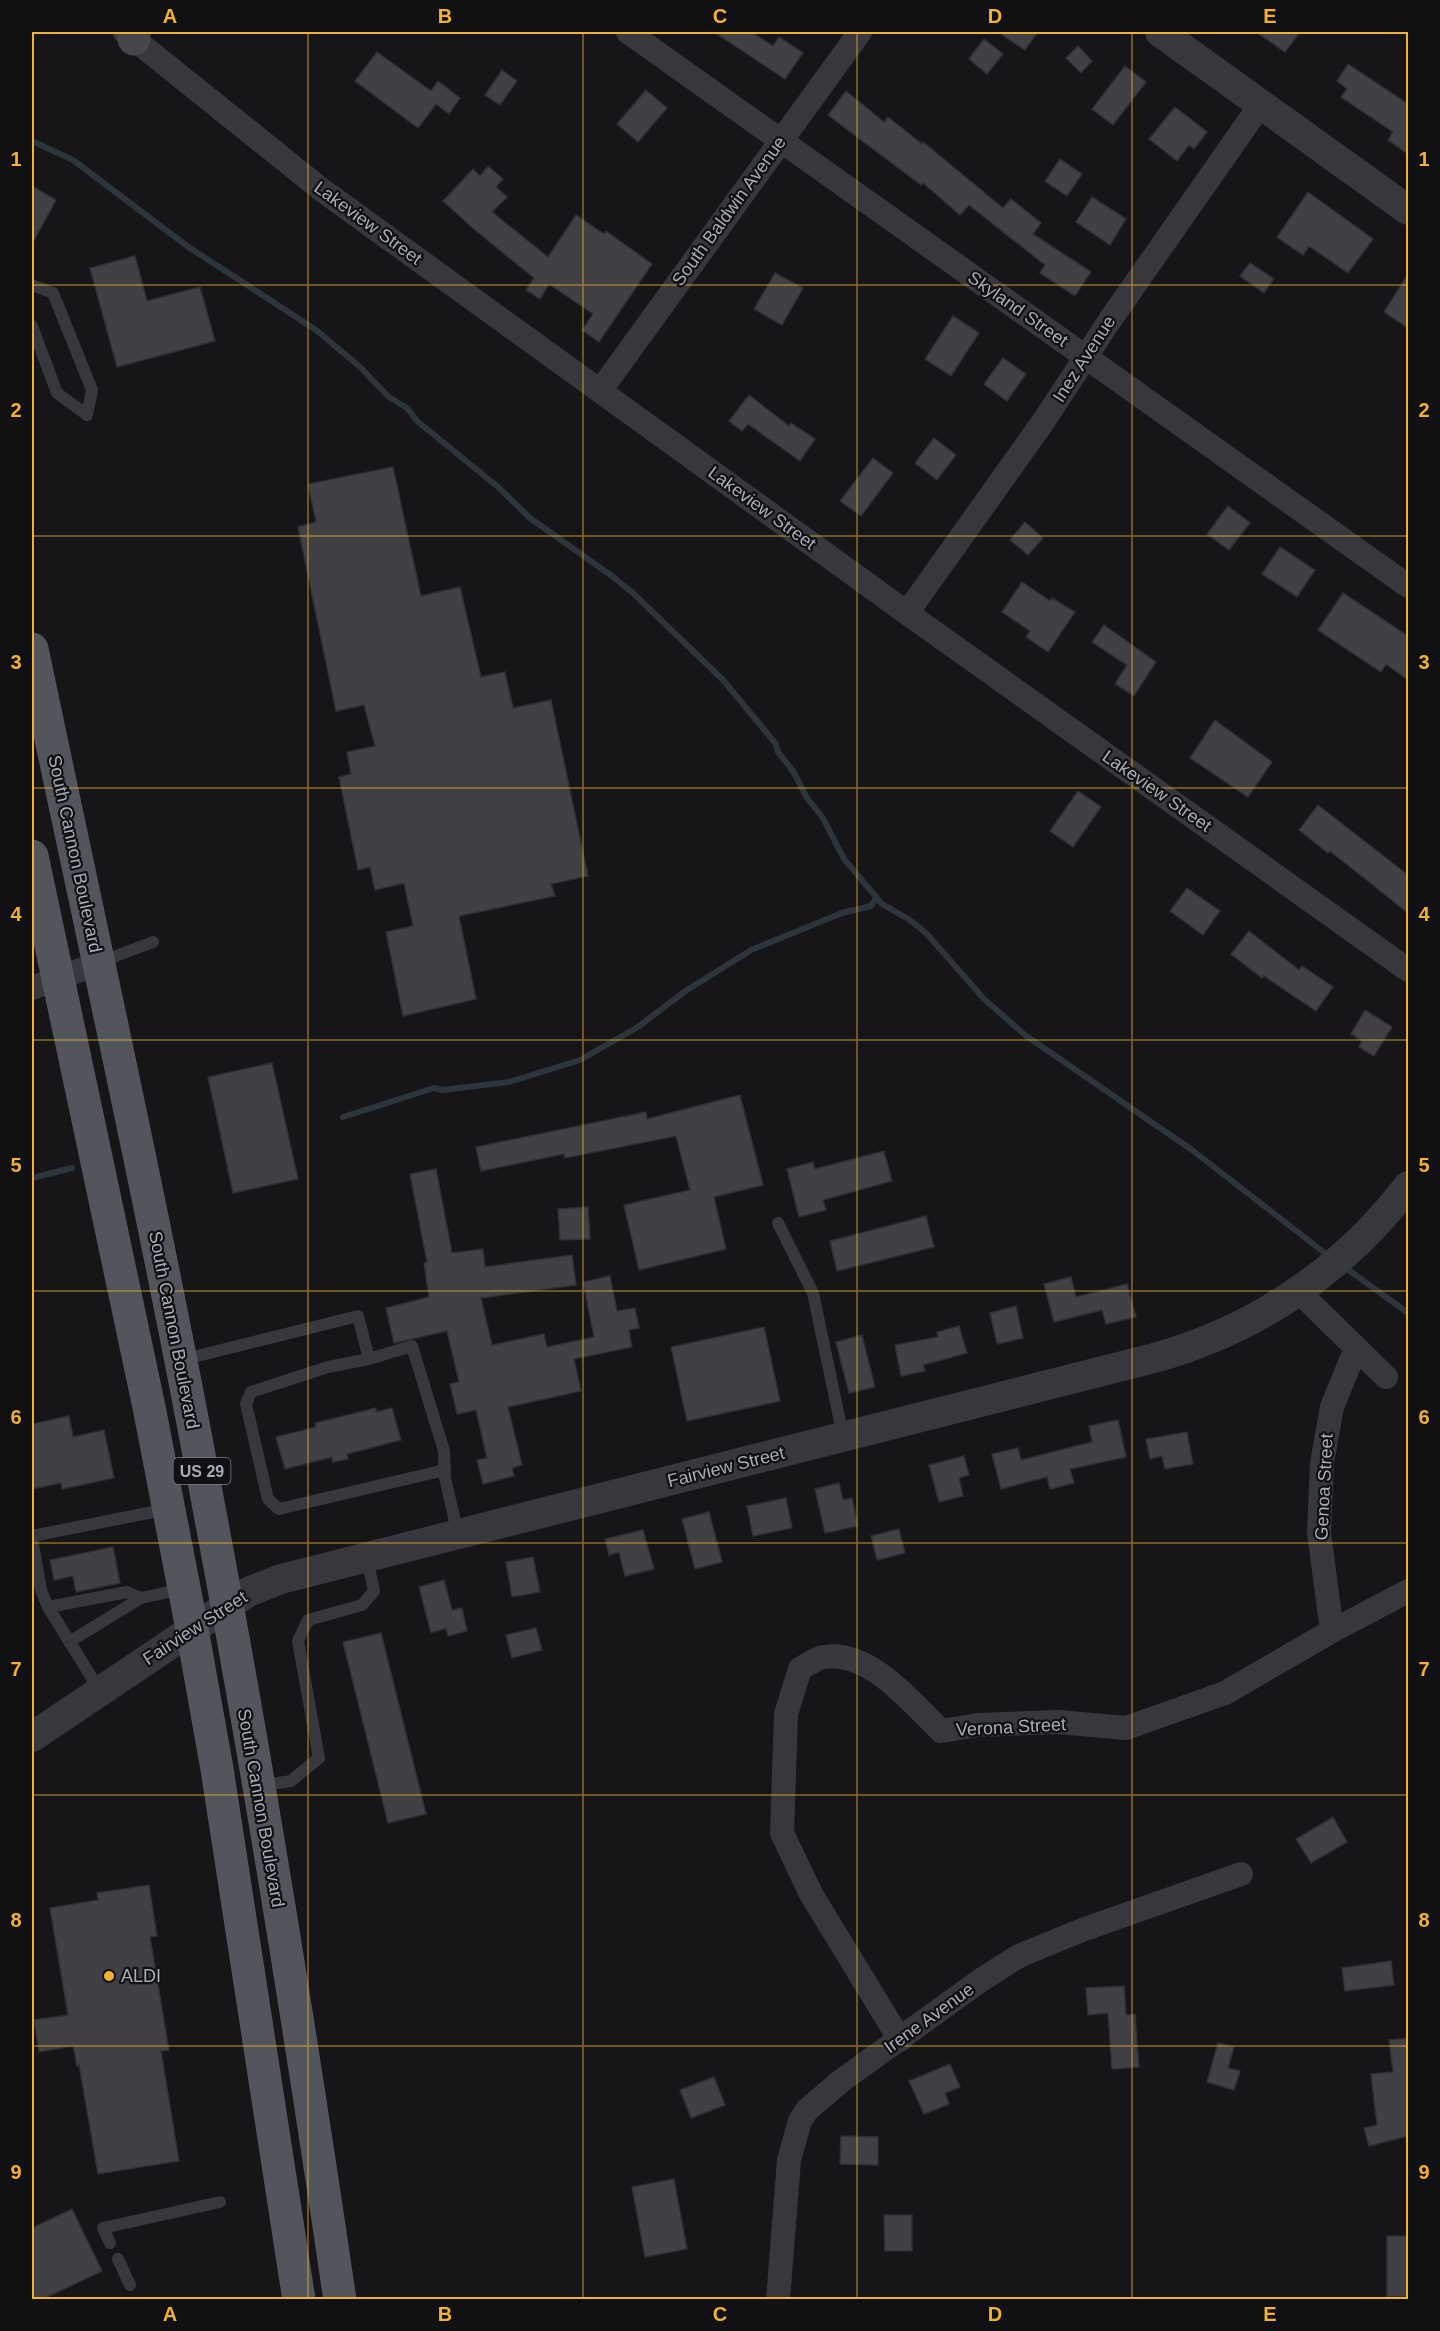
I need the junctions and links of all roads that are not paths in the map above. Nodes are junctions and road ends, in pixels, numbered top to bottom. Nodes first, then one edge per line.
1 (628, 32) edge
2 (860, 32) edge
3 (1160, 32) edge
4 (131, 34) edge
5 (1261, 104) junction
6 (780, 141) junction
7 (1408, 210) edge
8 (32, 285) edge
9 (32, 326) edge
10 (1086, 357) junction
11 (600, 391) junction
12 (1408, 586) edge
13 (907, 613) junction
14 (32, 649) edge
15 (32, 856) edge
16 (153, 942) dead end
17 (99, 963) junction
18 (1408, 970) edge
19 (45, 984) edge
20 (1408, 1186) edge
21 (778, 1223) dead end
22 (1299, 1292) junction
23 (1356, 1348) junction
24 (369, 1359) junction
25 (180, 1360) junction
26 (1386, 1377) dead end
27 (843, 1437) junction
28 (445, 1470) junction
29 (169, 1509) junction
30 (458, 1534) junction
31 (32, 1537) edge
32 (367, 1557) junction
33 (184, 1588) junction
34 (1408, 1591) edge
35 (141, 1598) junction
36 (227, 1606) junction
37 (48, 1607) junction
38 (192, 1629) junction
39 (1332, 1631) junction
40 (69, 1642) junction
41 (100, 1691) junction
42 (32, 1737) edge
43 (258, 1786) junction
44 (1241, 1874) dead end
45 (900, 2040) junction
46 (220, 2202) dead end
47 (110, 2243) dead end
48 (118, 2259) dead end
49 (130, 2285) dead end
50 (299, 2300) edge
51 (340, 2300) edge
52 (778, 2300) edge

1 - 6 street, Skyland Street
2 - 6 street, South Baldwin Avenue
3 - 5 street
4 - 11 street, Lakeview Street
5 - 7 street
5 - 10 street, Inez Avenue
6 - 10 street, Skyland Street
6 - 11 street, South Baldwin Avenue
8 - 9 lane
10 - 12 street, Skyland Street
10 - 13 street, Inez Avenue
11 - 13 street, Lakeview Street
13 - 18 street, Lakeview Street
14 - 17 main road, South Cannon Boulevard / US 29
15 - 19 main road, South Cannon Boulevard / US 29
16 - 17 lane
17 - 19 street
17 - 25 main road, South Cannon Boulevard / US 29
19 - 29 main road, South Cannon Boulevard / US 29
20 - 22 street, Fairview Street
21 - 27 lane
22 - 23 street
22 - 27 street, Fairview Street
23 - 26 street
23 - 39 street, Genoa Street
24 - 25 lane
24 - 28 lane
24 - 28 lane
25 - 36 main road, South Cannon Boulevard / US 29
27 - 30 street, Fairview Street
28 - 30 lane
29 - 31 lane
29 - 33 main road, South Cannon Boulevard / US 29
30 - 32 street, Fairview Street
31 - 37 lane
32 - 36 street, Fairview Street
32 - 43 lane
33 - 35 lane
33 - 38 main road, South Cannon Boulevard / US 29
34 - 39 street, Verona Street
35 - 37 lane
35 - 40 lane
36 - 38 street, Fairview Street
36 - 43 main road, South Cannon Boulevard / US 29
37 - 40 lane
38 - 41 street, Fairview Street
38 - 50 main road, South Cannon Boulevard / US 29
39 - 45 street, Verona Street
40 - 41 lane
41 - 42 street, Fairview Street
43 - 51 main road, South Cannon Boulevard / US 29
44 - 45 street, Irene Avenue
45 - 52 street, Irene Avenue
46 - 47 lane
48 - 49 lane

